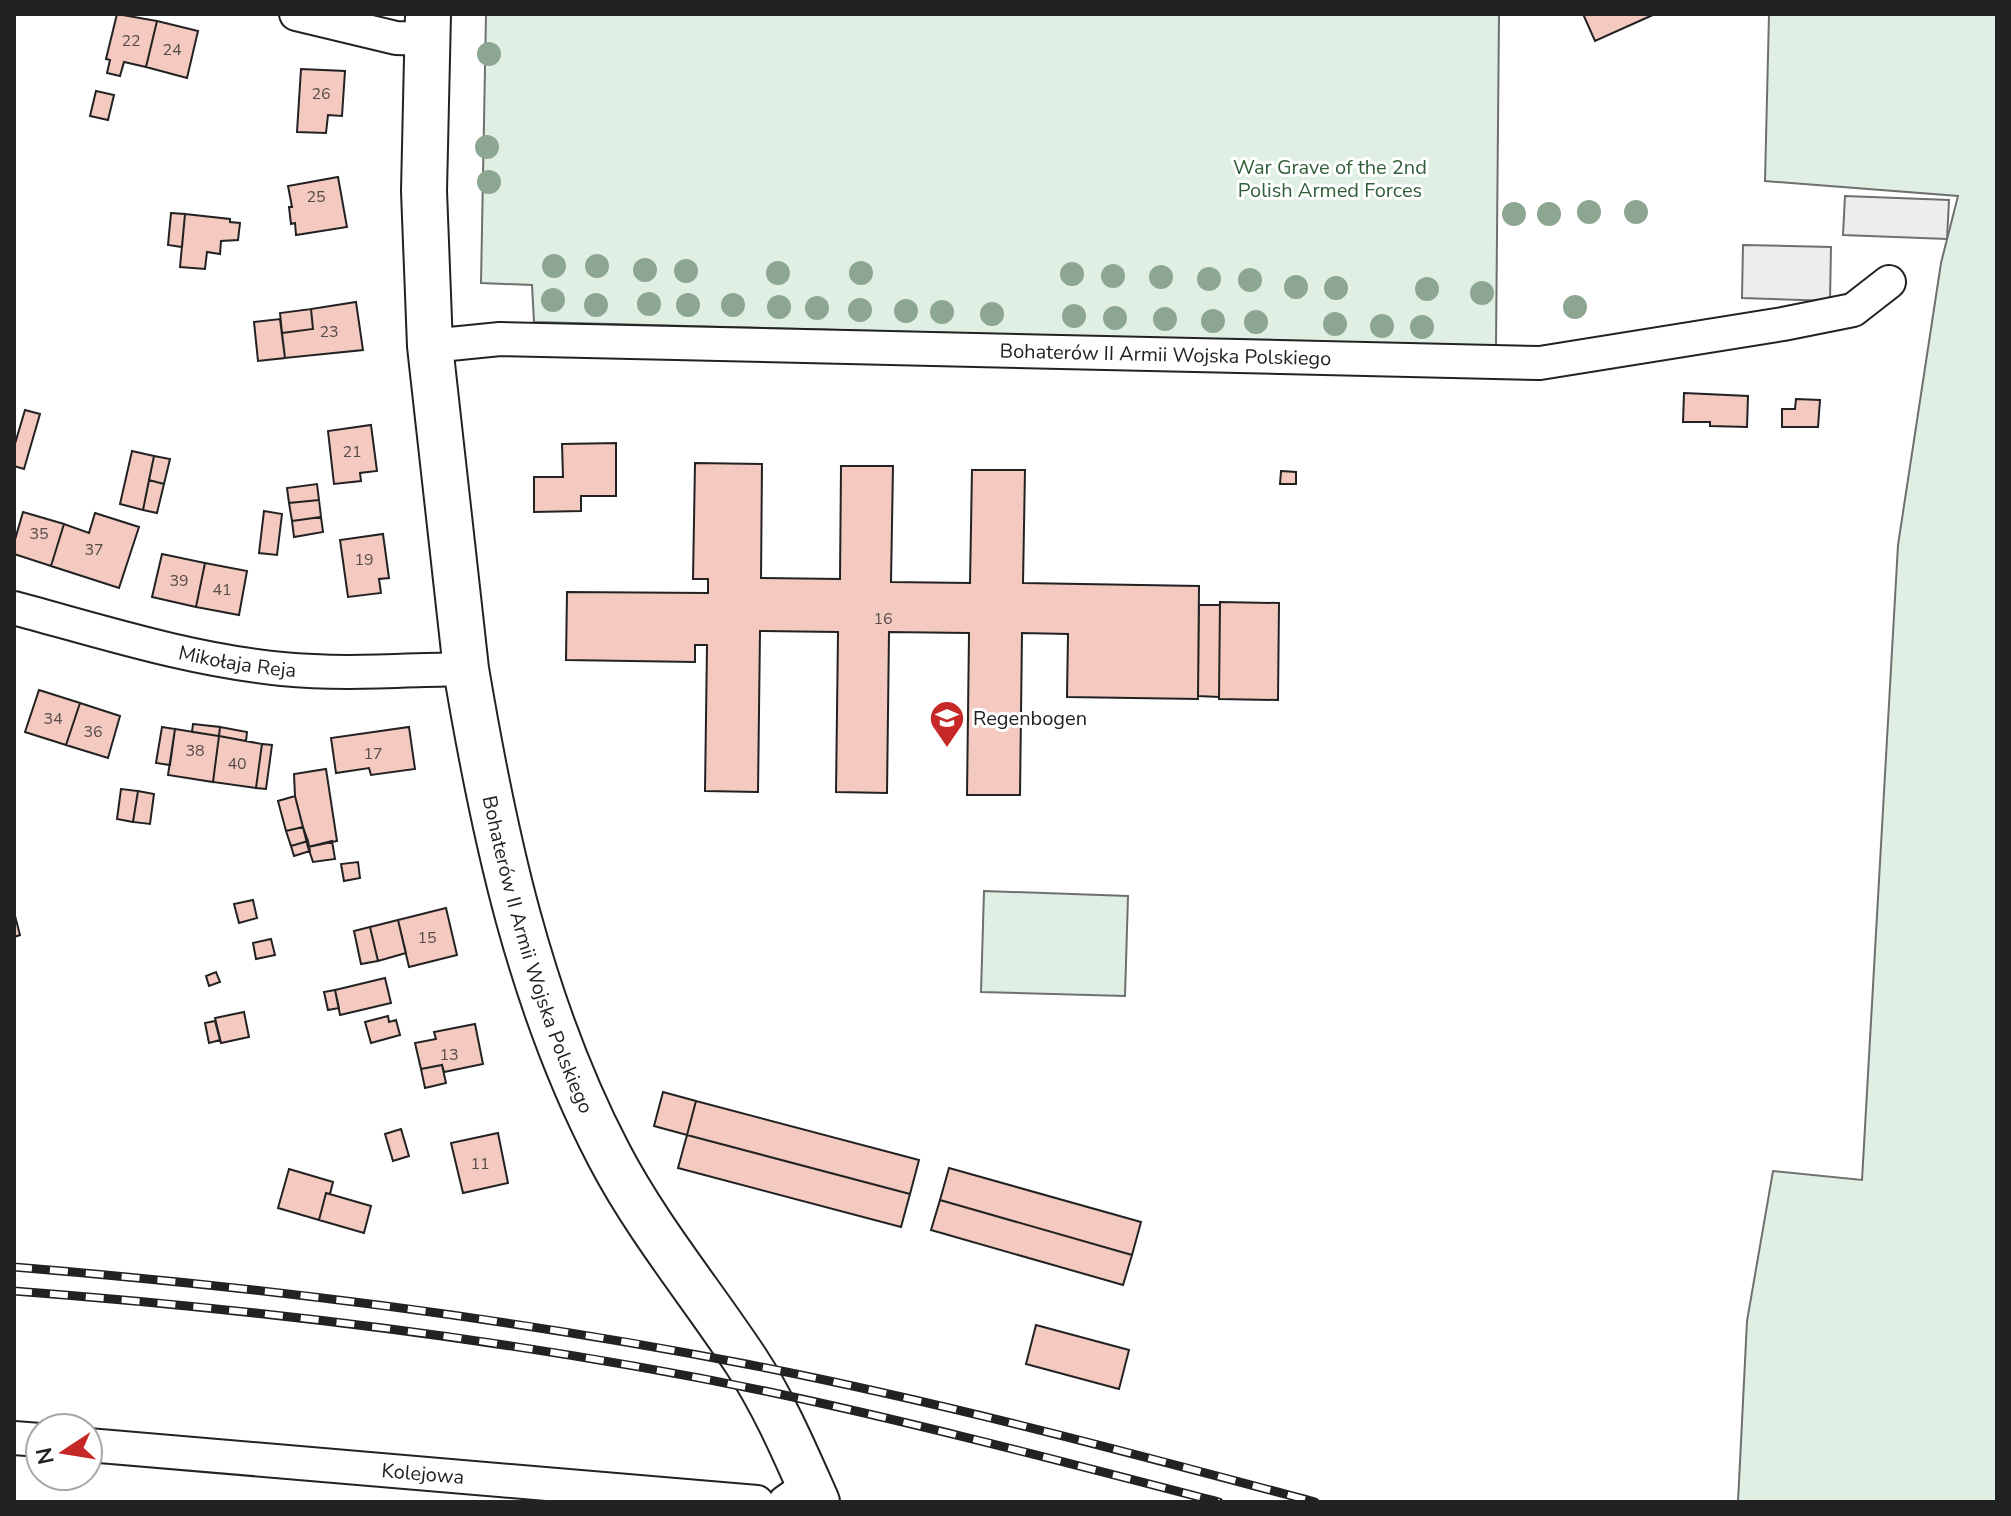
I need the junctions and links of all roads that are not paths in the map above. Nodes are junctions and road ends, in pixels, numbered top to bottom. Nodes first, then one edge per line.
1 (296, 14) edge
2 (428, 27) edge
3 (1889, 282) dead end
4 (430, 346) junction
5 (14, 608) edge
6 (466, 669) junction
7 (104, 1446) edge
8 (804, 1496) edge
9 (757, 1502) edge

1 - 2 street
2 - 4 street, Bohaterów II Armii Wojska Polskiego
3 - 4 street, Bohaterów II Armii Wojska Polskiego
4 - 6 street, Bohaterów II Armii Wojska Polskiego
5 - 6 street, Mikołaja Reja
6 - 8 street, Bohaterów II Armii Wojska Polskiego
7 - 9 street, Kolejowa

